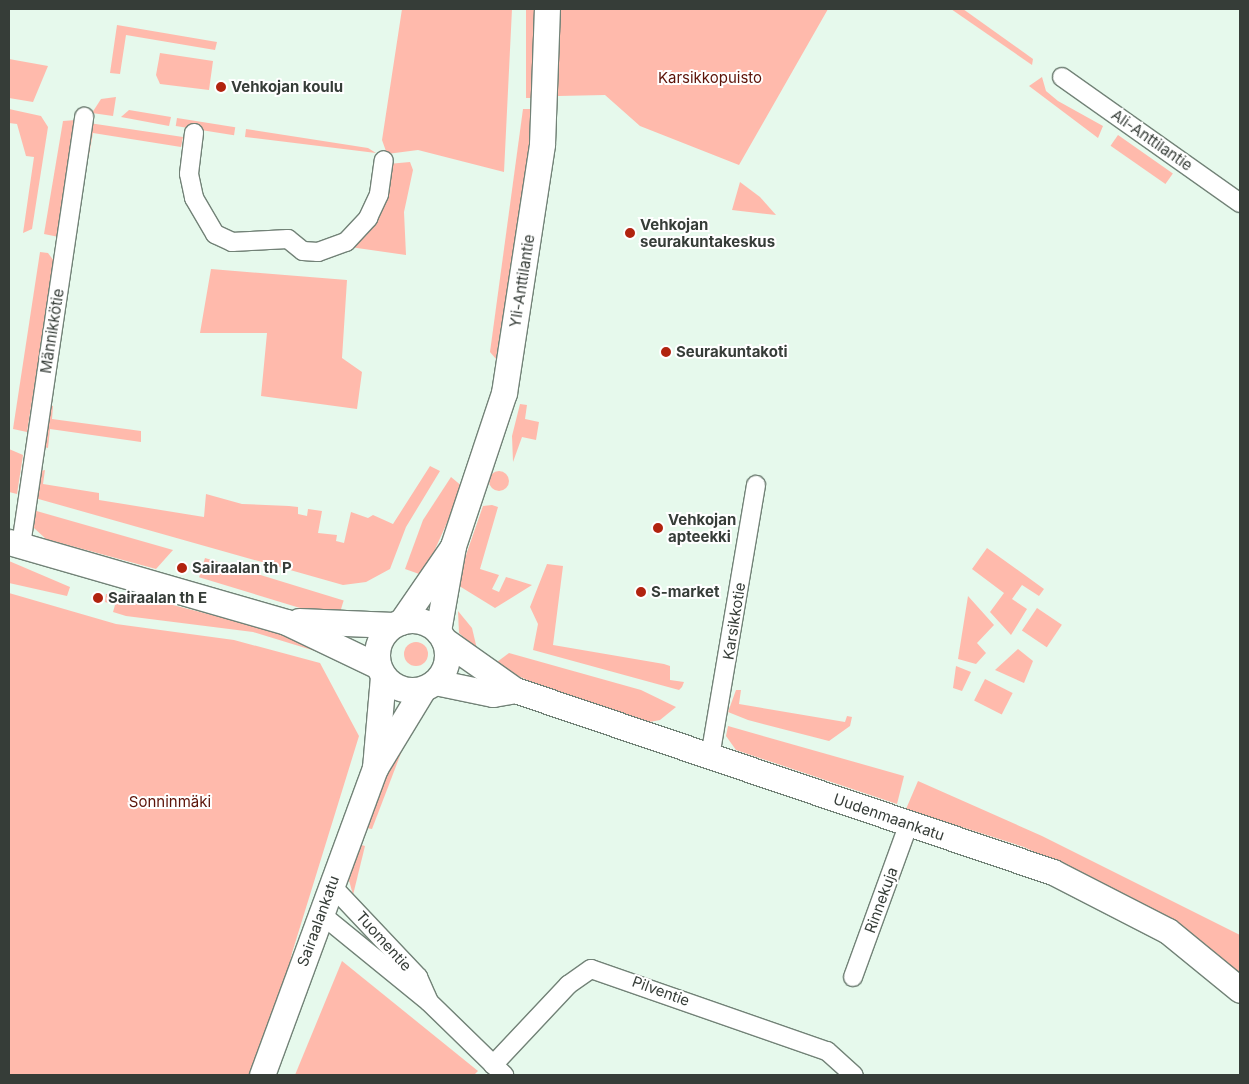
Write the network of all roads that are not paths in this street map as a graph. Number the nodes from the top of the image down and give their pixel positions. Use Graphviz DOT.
graph roads {
  1 [pos="546,9"];
  2 [pos="1062,78"];
  3 [pos="84,117"];
  4 [pos="194,133"];
  5 [pos="384,160"];
  6 [pos="1240,203"];
  7 [pos="756,484"];
  8 [pos="15,543"];
  9 [pos="453,546"];
  10 [pos="286,622"];
  11 [pos="397,623"];
  12 [pos="441,636"];
  13 [pos="381,671"];
  14 [pos="429,686"];
  15 [pos="515,690"];
  16 [pos="710,758"];
  17 [pos="375,768"];
  18 [pos="909,823"];
  19 [pos="331,885"];
  20 [pos="320,914"];
  21 [pos="854,977"];
  22 [pos="1240,990"];
  23 [pos="429,1002"];
  24 [pos="498,1070"];
  25 [pos="262,1075"];
  26 [pos="854,1075"];
  1 -- 9 [label="main road, Yli-Anttilantie"];
  2 -- 6 [label="street, Ali-Anttilantie"];
  3 -- 8 [label="street, Männikkötie"];
  4 -- 5 [label="street"];
  7 -- 16 [label="street, Karsikkotie"];
  8 -- 10 [label="main road"];
  9 -- 11 [label="main road, Yli-Anttilantie"];
  9 -- 12 [label="main road, Yli-Anttilantie"];
  10 -- 11 [label="main road"];
  10 -- 13 [label="main road"];
  11 -- 12 [label="main road"];
  11 -- 13 [label="main road"];
  12 -- 14 [label="main road"];
  12 -- 15 [label="main road, Uudenmaankatu"];
  13 -- 14 [label="main road"];
  13 -- 17 [label="main road, Sairaalankatu"];
  14 -- 15 [label="main road, Uudenmaankatu"];
  14 -- 17 [label="main road, Sairaalankatu"];
  15 -- 16 [label="main road, Uudenmaankatu"];
  16 -- 18 [label="main road, Uudenmaankatu"];
  17 -- 19 [label="main road, Sairaalankatu"];
  18 -- 21 [label="street, Rinnekuja"];
  18 -- 22 [label="main road, Uudenmaankatu"];
  19 -- 20 [label="main road, Sairaalankatu"];
  19 -- 23 [label="street, Tuomentie"];
  20 -- 23 [label="street, Tuomentie"];
  20 -- 25 [label="main road, Sairaalankatu"];
  23 -- 24 [label="street, Tuomentie"];
  24 -- 26 [label="street, Pilventie"];
}
